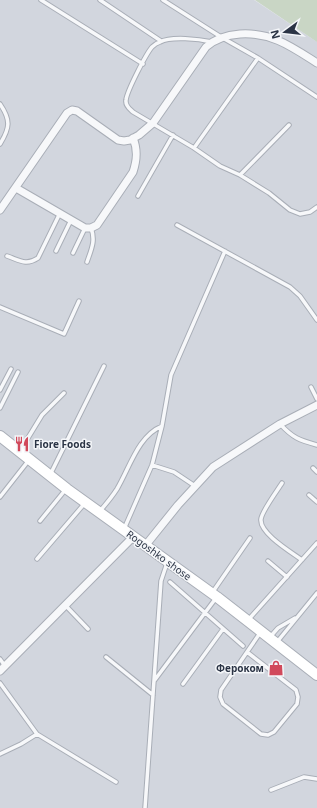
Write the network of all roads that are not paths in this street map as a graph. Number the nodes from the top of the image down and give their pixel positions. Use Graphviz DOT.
graph roads {
  1 [pos="41,0"];
  2 [pos="100,0"];
  3 [pos="163,0"];
  4 [pos="221,37"];
  5 [pos="161,41"];
  6 [pos="212,42"];
  7 [pos="258,58"];
  8 [pos="317,63"];
  9 [pos="143,64"];
  10 [pos="317,97"];
  11 [pos="0,104"];
  12 [pos="153,123"];
  13 [pos="289,125"];
  14 [pos="173,135"];
  15 [pos="133,138"];
  16 [pos="0,144"];
  17 [pos="194,148"];
  18 [pos="240,175"];
  19 [pos="16,188"];
  20 [pos="138,196"];
  21 [pos="317,208"];
  22 [pos="0,210"];
  23 [pos="60,213"];
  24 [pos="72,220"];
  25 [pos="177,225"];
  26 [pos="88,228"];
  27 [pos="56,251"];
  28 [pos="225,251"];
  29 [pos="73,252"];
  30 [pos="7,256"];
  31 [pos="87,262"];
  32 [pos="79,301"];
  33 [pos="0,307"];
  34 [pos="317,320"];
  35 [pos="104,366"];
  36 [pos="11,369"];
  37 [pos="18,372"];
  38 [pos="311,387"];
  39 [pos="0,390"];
  40 [pos="64,393"];
  41 [pos="317,399"];
  42 [pos="317,405"];
  43 [pos="0,408"];
  44 [pos="280,424"];
  45 [pos="162,426"];
  46 [pos="0,436"];
  47 [pos="317,445"];
  48 [pos="20,452"];
  49 [pos="30,460"];
  50 [pos="152,465"];
  51 [pos="313,468"];
  52 [pos="317,472"];
  53 [pos="50,476"];
  54 [pos="282,483"];
  55 [pos="195,486"];
  56 [pos="67,489"];
  57 [pos="309,495"];
  58 [pos="0,497"];
  59 [pos="86,502"];
  60 [pos="317,502"];
  61 [pos="99,512"];
  62 [pos="40,521"];
  63 [pos="123,530"];
  64 [pos="133,537"];
  65 [pos="250,538"];
  66 [pos="317,543"];
  67 [pos="145,546"];
  68 [pos="37,559"];
  69 [pos="302,560"];
  70 [pos="268,561"];
  71 [pos="168,562"];
  72 [pos="286,577"];
  73 [pos="170,582"];
  74 [pos="317,593"];
  75 [pos="214,595"];
  76 [pos="66,606"];
  77 [pos="206,612"];
  78 [pos="298,617"];
  79 [pos="247,622"];
  80 [pos="88,629"];
  81 [pos="223,629"];
  82 [pos="269,637"];
  83 [pos="243,646"];
  84 [pos="247,652"];
  85 [pos="106,657"];
  86 [pos="0,659"];
  87 [pos="2,669"];
  88 [pos="317,675"];
  89 [pos="154,681"];
  90 [pos="0,683"];
  91 [pos="183,684"];
  92 [pos="153,695"];
  93 [pos="37,734"];
  94 [pos="0,754"];
  95 [pos="317,779"];
  96 [pos="116,782"];
  97 [pos="271,790"];
  98 [pos="145,808"];
  1 -- 9 [label="lane"];
  2 -- 5 [label="lane"];
  3 -- 4 [label="lane"];
  4 -- 6 [label="street"];
  4 -- 7 [label="lane"];
  4 -- 8 [label="street"];
  5 -- 6 [label="lane"];
  5 -- 9 [label="lane"];
  6 -- 12 [label="street"];
  7 -- 10 [label="lane"];
  7 -- 17 [label="lane"];
  9 -- 12 [label="lane"];
  11 -- 16 [label="lane"];
  12 -- 14 [label="lane"];
  12 -- 15 [label="street"];
  13 -- 18 [label="lane"];
  14 -- 17 [label="lane"];
  14 -- 20 [label="lane"];
  15 -- 19 [label="street"];
  15 -- 26 [label="street"];
  17 -- 18 [label="lane"];
  18 -- 21 [label="lane"];
  19 -- 22 [label="street"];
  19 -- 23 [label="street"];
  23 -- 24 [label="street"];
  23 -- 30 [label="lane"];
  24 -- 26 [label="street"];
  24 -- 27 [label="lane"];
  25 -- 28 [label="lane"];
  26 -- 29 [label="lane"];
  26 -- 31 [label="lane"];
  28 -- 34 [label="lane"];
  28 -- 45 [label="lane"];
  32 -- 33 [label="lane"];
  35 -- 53 [label="lane"];
  36 -- 39 [label="lane"];
  37 -- 43 [label="lane"];
  38 -- 41 [label="lane"];
  40 -- 48 [label="lane"];
  42 -- 44 [label="street"];
  44 -- 47 [label="lane"];
  44 -- 55 [label="street"];
  45 -- 50 [label="lane"];
  45 -- 61 [label="lane"];
  46 -- 48 [label="main road, Rogoshko shose"];
  48 -- 49 [label="main road, Rogoshko shose"];
  49 -- 53 [label="main road, Rogoshko shose"];
  49 -- 58 [label="lane"];
  50 -- 55 [label="lane"];
  50 -- 63 [label="lane"];
  51 -- 52 [label="lane"];
  53 -- 56 [label="main road, Rogoshko shose"];
  54 -- 69 [label="lane"];
  55 -- 67 [label="street"];
  56 -- 59 [label="main road, Rogoshko shose"];
  56 -- 62 [label="lane"];
  57 -- 60 [label="lane"];
  59 -- 61 [label="main road, Rogoshko shose"];
  59 -- 68 [label="lane"];
  61 -- 63 [label="main road, Rogoshko shose"];
  63 -- 64 [label="main road, Rogoshko shose"];
  64 -- 67 [label="main road, Rogoshko shose"];
  64 -- 76 [label="street"];
  65 -- 75 [label="lane"];
  66 -- 69 [label="lane"];
  67 -- 71 [label="main road, Rogoshko shose"];
  69 -- 72 [label="lane"];
  70 -- 72 [label="lane"];
  71 -- 75 [label="main road, Rogoshko shose"];
  71 -- 89 [label="lane"];
  72 -- 79 [label="lane"];
  73 -- 77 [label="lane"];
  74 -- 78 [label="lane"];
  75 -- 77 [label="lane"];
  75 -- 79 [label="main road, Rogoshko shose"];
  76 -- 80 [label="lane"];
  76 -- 87 [label="street"];
  77 -- 81 [label="lane"];
  77 -- 89 [label="lane"];
  78 -- 82 [label="lane"];
  78 -- 82 [label="lane"];
  79 -- 82 [label="main road, Rogoshko shose"];
  81 -- 83 [label="lane"];
  81 -- 91 [label="lane"];
  82 -- 84 [label="lane"];
  82 -- 88 [label="main road, Rogoshko shose"];
  84 -- 84 [label="lane"];
  85 -- 92 [label="lane"];
  86 -- 87 [label="lane"];
  89 -- 92 [label="lane"];
  90 -- 93 [label="lane"];
  92 -- 98 [label="lane"];
  93 -- 94 [label="lane"];
  93 -- 96 [label="lane"];
  95 -- 97 [label="lane"];
}
